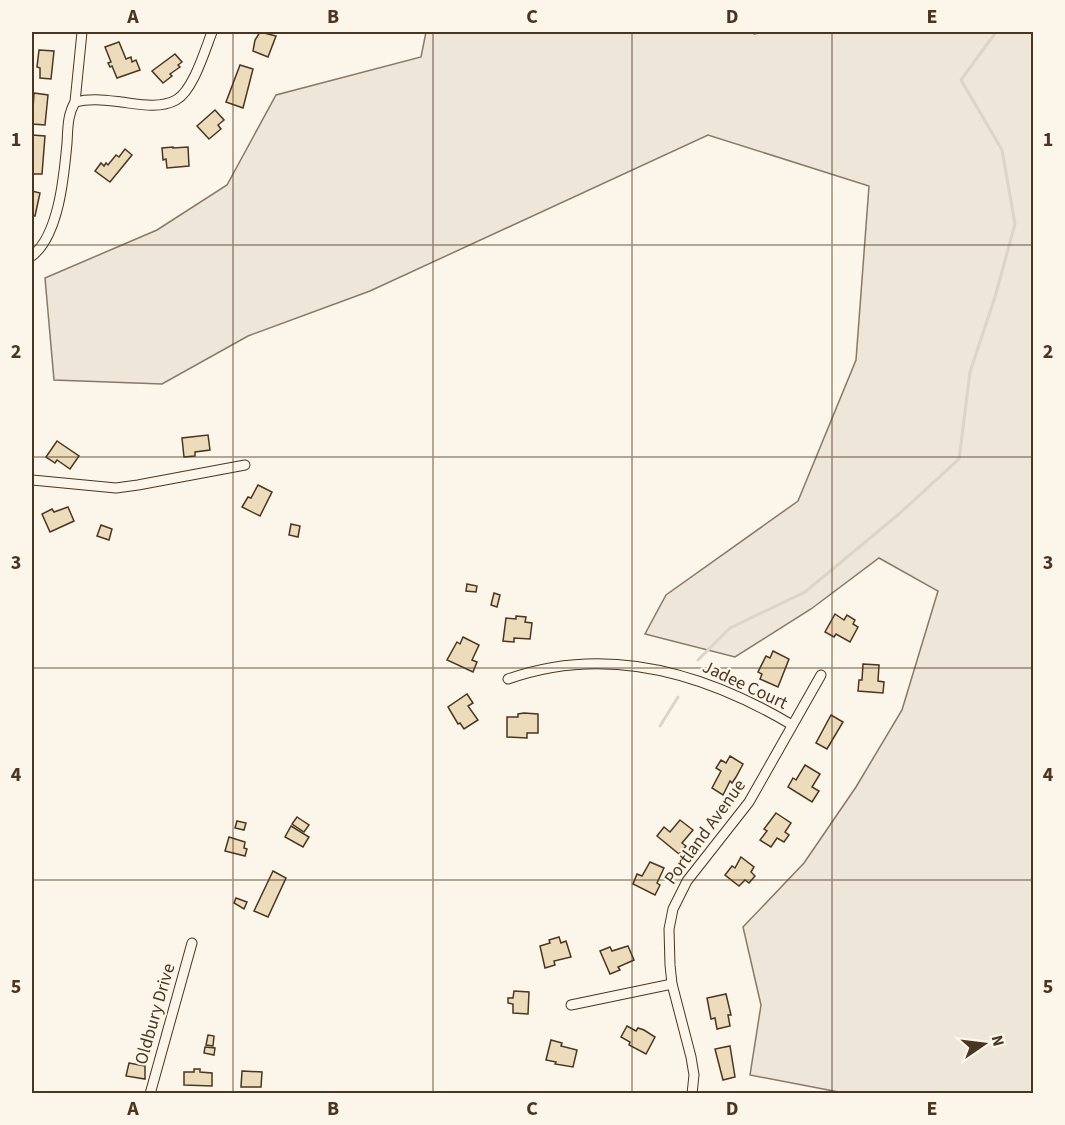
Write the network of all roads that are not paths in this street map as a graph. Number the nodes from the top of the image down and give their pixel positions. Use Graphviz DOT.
graph roads {
  1 [pos="82,32"];
  2 [pos="212,32"];
  3 [pos="75,102"];
  4 [pos="32,256"];
  5 [pos="245,465"];
  6 [pos="32,480"];
  7 [pos="821,675"];
  8 [pos="508,679"];
  9 [pos="792,725"];
  10 [pos="192,943"];
  11 [pos="672,984"];
  12 [pos="571,1005"];
  13 [pos="150,1094"];
  14 [pos="692,1094"];
  1 -- 3 [label="street"];
  2 -- 3 [label="street"];
  3 -- 4 [label="street"];
  5 -- 6 [label="street"];
  7 -- 9 [label="street, Portland Avenue"];
  8 -- 9 [label="street, Jadee Court"];
  9 -- 11 [label="street, Portland Avenue"];
  10 -- 13 [label="street, Oldbury Drive"];
  11 -- 12 [label="street"];
  11 -- 14 [label="street, Portland Avenue"];
}
